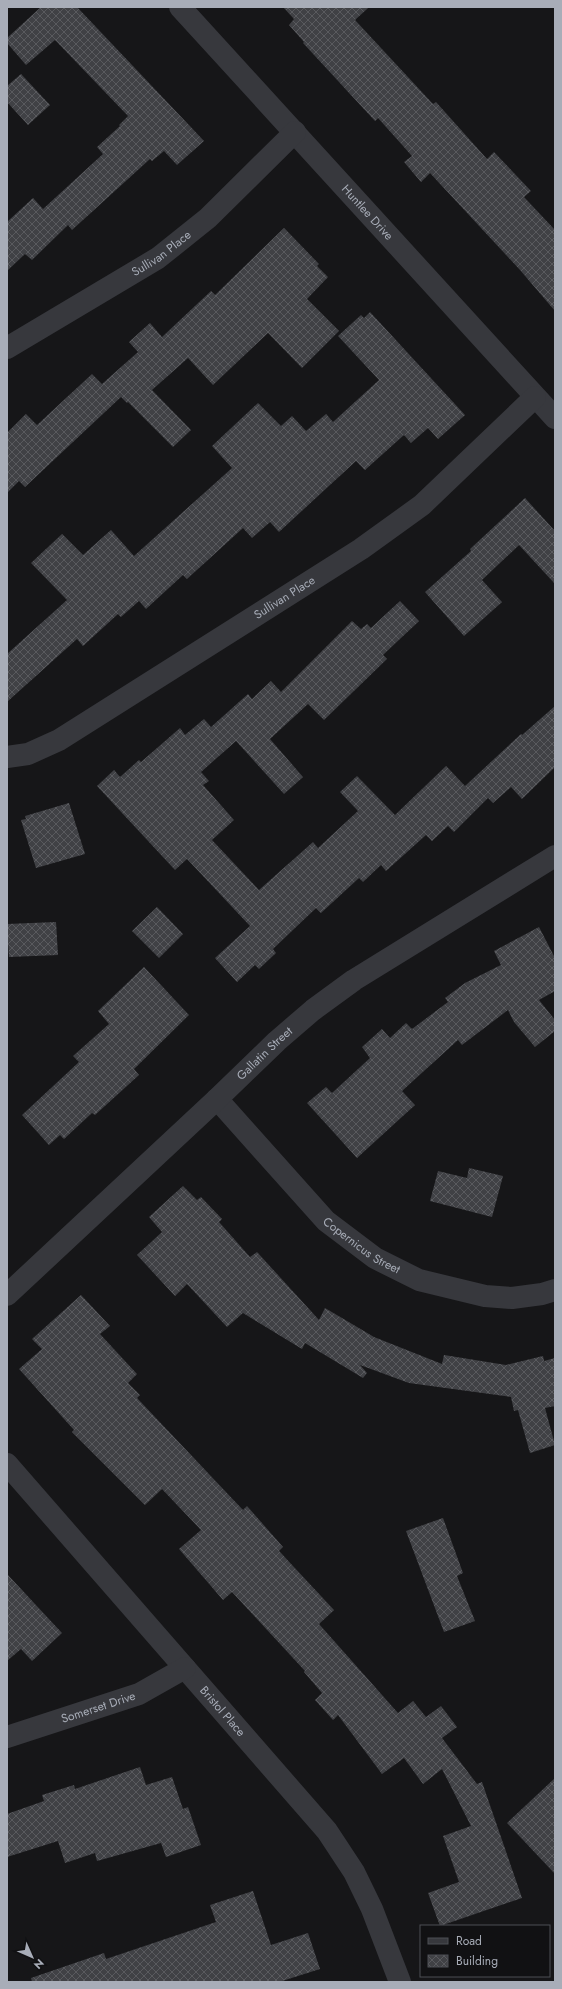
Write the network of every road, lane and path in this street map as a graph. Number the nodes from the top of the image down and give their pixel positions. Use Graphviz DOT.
graph roads {
  1 [pos="180,7"];
  2 [pos="295,132"];
  3 [pos="7,348"];
  4 [pos="535,397"];
  5 [pos="555,418"];
  6 [pos="7,757"];
  7 [pos="555,856"];
  8 [pos="217,1099"];
  9 [pos="555,1290"];
  10 [pos="7,1295"];
  11 [pos="7,1464"];
  12 [pos="185,1668"];
  13 [pos="7,1737"];
  14 [pos="400,1982"];
  1 -- 2 [label="street, Huntlee Drive"];
  2 -- 3 [label="street, Sullivan Place"];
  2 -- 4 [label="street, Huntlee Drive"];
  4 -- 5 [label="street, Huntlee Drive"];
  4 -- 6 [label="street, Sullivan Place"];
  7 -- 8 [label="street, Gallatin Street"];
  8 -- 9 [label="street, Copernicus Street"];
  8 -- 10 [label="street, Gallatin Street"];
  11 -- 12 [label="street, Bristol Place"];
  12 -- 13 [label="street, Somerset Drive"];
  12 -- 14 [label="street, Bristol Place"];
}
